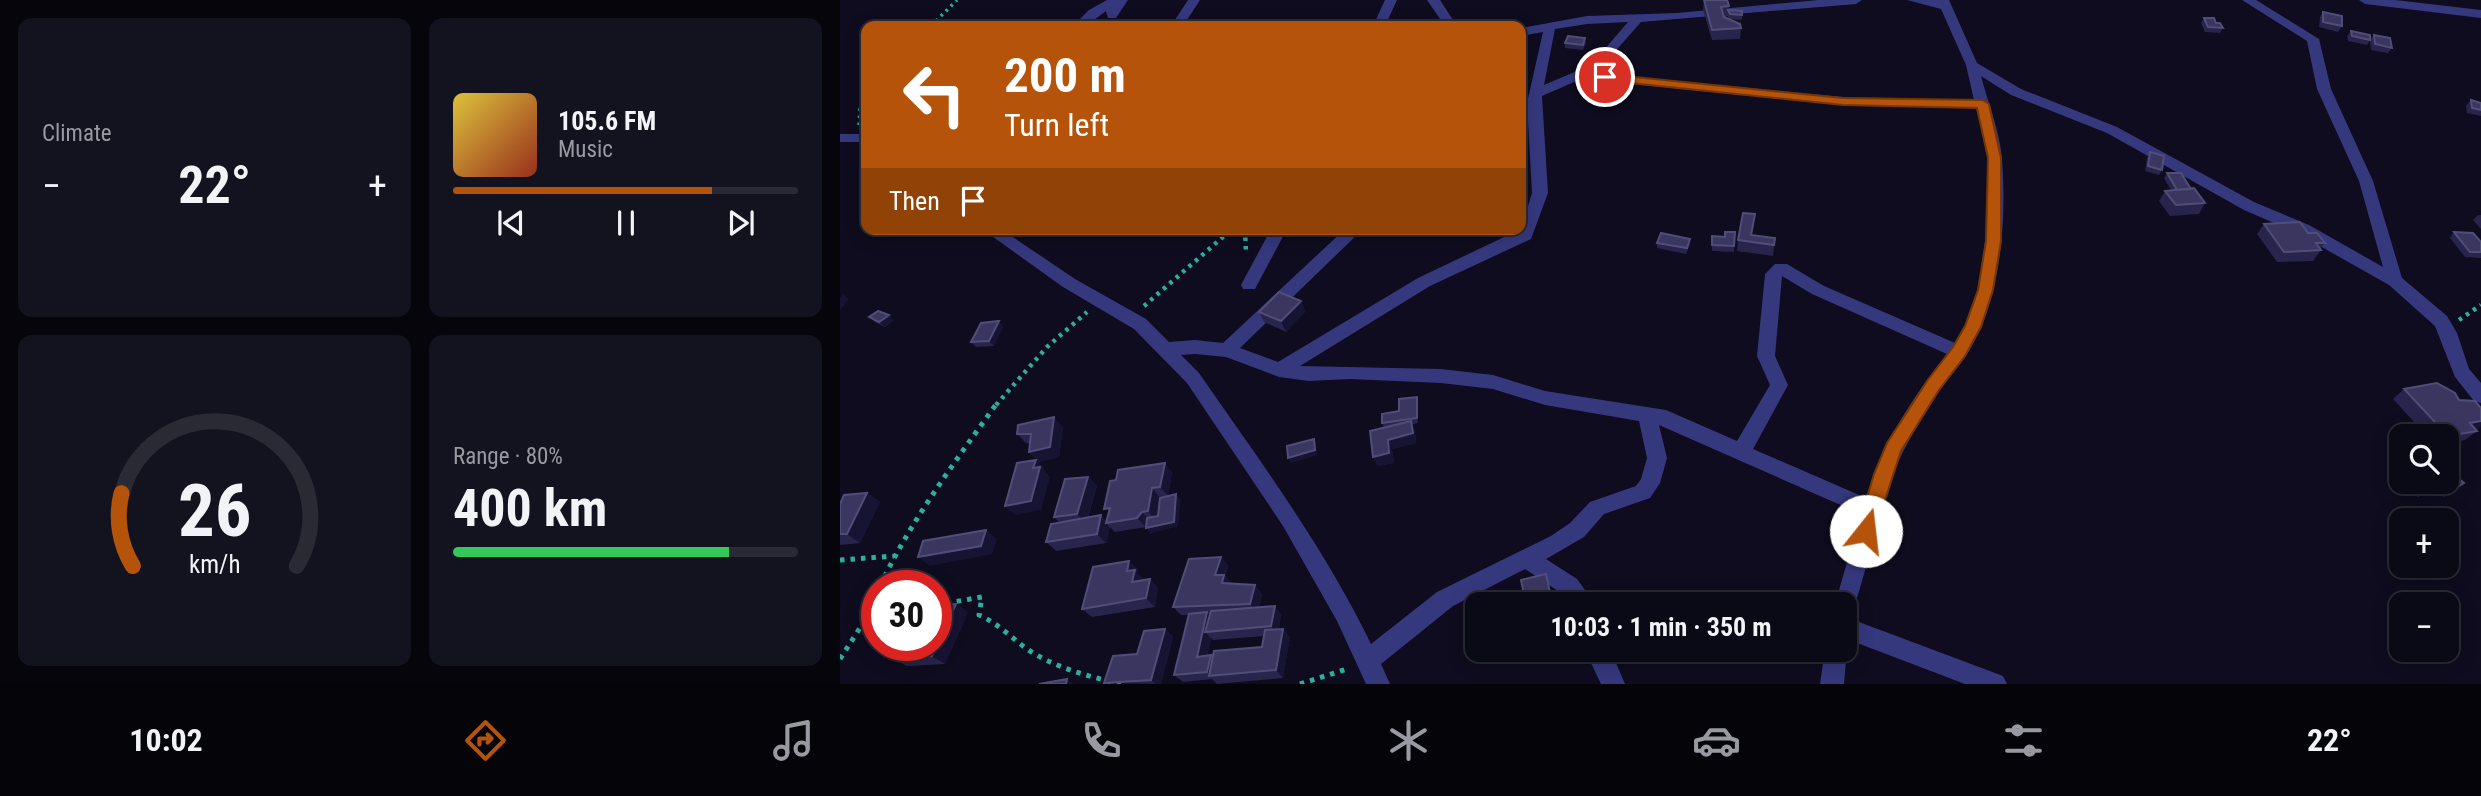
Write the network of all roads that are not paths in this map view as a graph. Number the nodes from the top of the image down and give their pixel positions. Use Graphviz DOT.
graph roads {
  1 [pos="1122,0"];
  2 [pos="1194,0"];
  3 [pos="1391,0"];
  4 [pos="1433,0"];
  5 [pos="1856,0"];
  6 [pos="1913,0"];
  7 [pos="2248,0"];
  8 [pos="2365,0"];
  9 [pos="1944,3"];
  10 [pos="2481,13"];
  11 [pos="1639,18"];
  12 [pos="1084,21"];
  13 [pos="1180,21"];
  14 [pos="1381,21"];
  15 [pos="1449,21"];
  16 [pos="1550,26"];
  17 [pos="1526,31"];
  18 [pos="1972,65"];
  19 [pos="1541,70"];
  20 [pos="1526,74"];
  21 [pos="1580,75"];
  22 [pos="1535,94"];
  23 [pos="1983,104"];
  24 [pos="840,138"];
  25 [pos="861,138"];
  26 [pos="1526,232"];
  27 [pos="1005,235"];
  28 [pos="1276,235"];
  29 [pos="1349,235"];
  30 [pos="1525,235"];
  31 [pos="2395,281"];
  32 [pos="1248,285"];
  33 [pos="1165,349"];
  34 [pos="1227,350"];
  35 [pos="1959,352"];
  36 [pos="1279,370"];
  37 [pos="2481,396"];
  38 [pos="1647,413"];
  39 [pos="1742,451"];
  40 [pos="1873,510"];
  41 [pos="1525,558"];
  42 [pos="1574,592"];
  43 [pos="1849,592"];
  44 [pos="1857,632"];
  45 [pos="1367,661"];
  46 [pos="1602,662"];
  47 [pos="1835,662"];
  48 [pos="1378,684"];
  49 [pos="1614,684"];
  50 [pos="1832,684"];
  51 [pos="1995,684"];
  1 -- 12 [label="street"];
  2 -- 13 [label="street"];
  3 -- 14 [label="street"];
  4 -- 15 [label="street"];
  5 -- 11 [label="street"];
  6 -- 9 [label="street"];
  7 -- 31 [label="street"];
  8 -- 10 [label="street"];
  9 -- 18 [label="street"];
  11 -- 16 [label="street"];
  11 -- 21 [label="street"];
  16 -- 17 [label="street"];
  16 -- 19 [label="street"];
  18 -- 23 [label="street"];
  18 -- 31 [label="street"];
  19 -- 20 [label="street"];
  19 -- 22 [label="street"];
  21 -- 22 [label="street"];
  21 -- 23 [label="street"];
  22 -- 26 [label="street"];
  23 -- 35 [label="street"];
  24 -- 25 [label="street"];
  27 -- 33 [label="street"];
  28 -- 32 [label="street"];
  29 -- 34 [label="street"];
  30 -- 36 [label="street"];
  31 -- 37 [label="street"];
  33 -- 34 [label="street"];
  33 -- 45 [label="street"];
  34 -- 36 [label="street"];
  35 -- 39 [label="street"];
  35 -- 40 [label="street"];
  36 -- 38 [label="street"];
  38 -- 39 [label="street"];
  38 -- 41 [label="street"];
  39 -- 40 [label="street"];
  40 -- 43 [label="street"];
  41 -- 42 [label="street"];
  41 -- 45 [label="street"];
  44 -- 51 [label="street"];
  45 -- 48 [label="street"];
  46 -- 49 [label="street"];
  47 -- 50 [label="street"];
}
